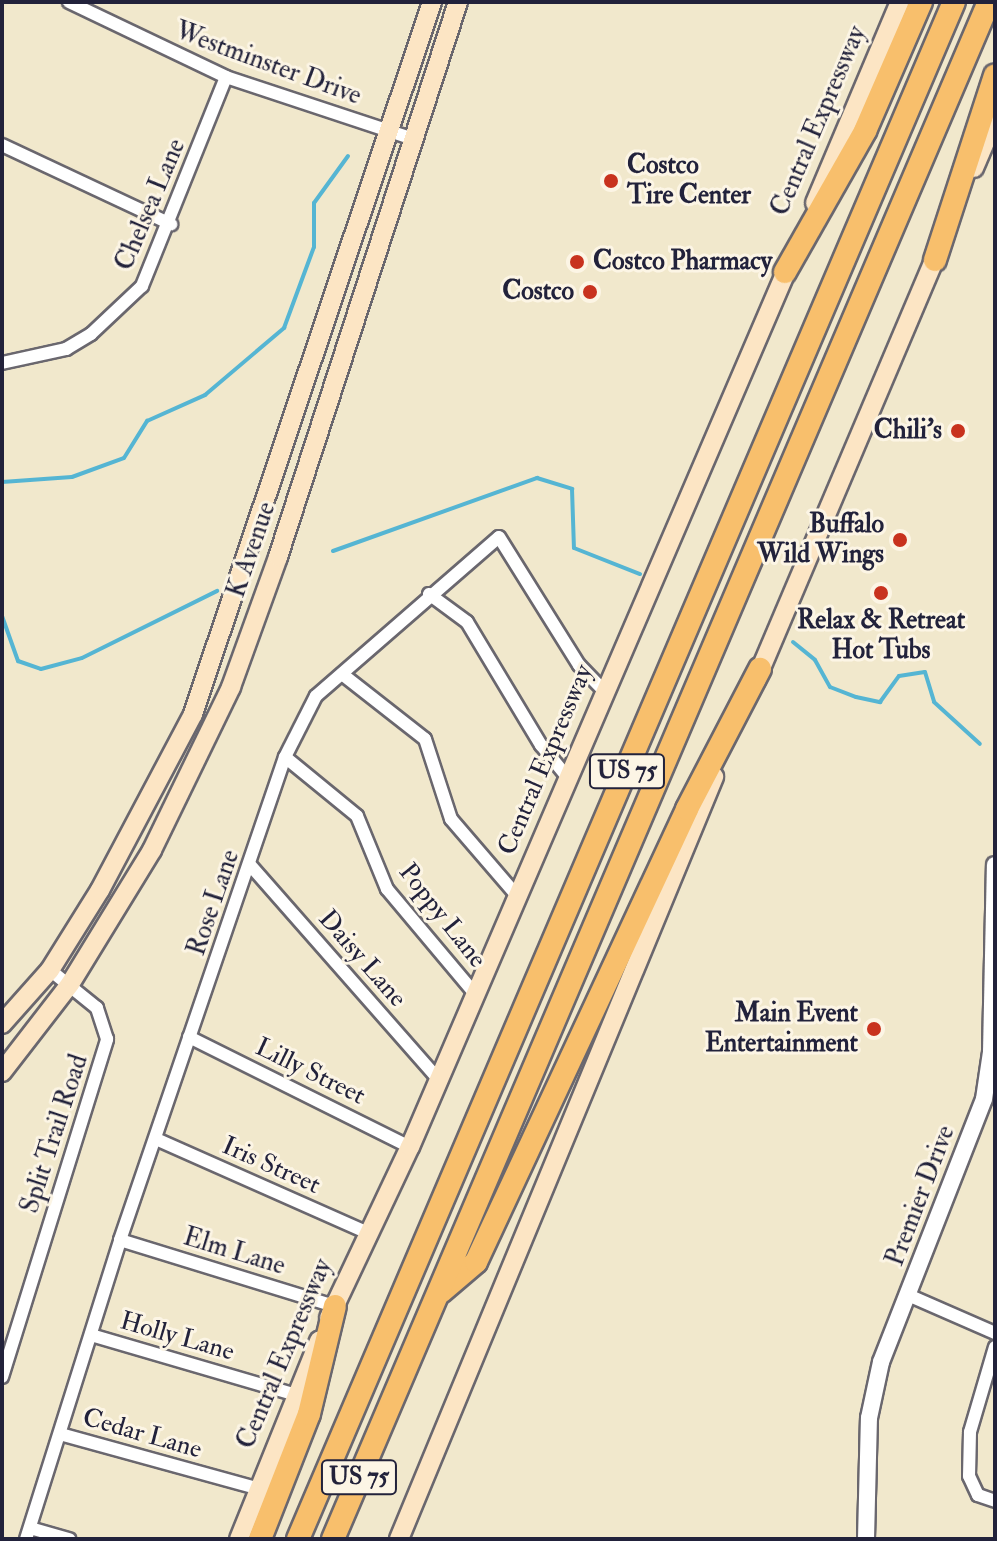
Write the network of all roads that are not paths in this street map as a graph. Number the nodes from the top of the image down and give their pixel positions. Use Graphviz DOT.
graph roads {
  1 [pos="69,2"];
  2 [pos="432,2"];
  3 [pos="458,2"];
  4 [pos="900,2"];
  5 [pos="921,2"];
  6 [pos="954,2"];
  7 [pos="989,2"];
  8 [pos="995,75"];
  9 [pos="226,77"];
  10 [pos="995,119"];
  11 [pos="388,131"];
  12 [pos="413,139"];
  13 [pos="2,145"];
  14 [pos="171,224"];
  15 [pos="935,260"];
  16 [pos="785,272"];
  17 [pos="2,363"];
  18 [pos="264,503"];
  19 [pos="293,513"];
  20 [pos="429,594"];
  21 [pos="760,669"];
  22 [pos="342,674"];
  23 [pos="605,692"];
  24 [pos="285,757"];
  25 [pos="568,778"];
  26 [pos="995,865"];
  27 [pos="251,866"];
  28 [pos="518,897"];
  29 [pos="50,970"];
  30 [pos="70,984"];
  31 [pos="476,995"];
  32 [pos="2,1024"];
  33 [pos="189,1037"];
  34 [pos="2,1072"];
  35 [pos="439,1080"];
  36 [pos="156,1139"];
  37 [pos="410,1147"];
  38 [pos="368,1233"];
  39 [pos="120,1240"];
  40 [pos="437,1295"];
  41 [pos="908,1295"];
  42 [pos="335,1306"];
  43 [pos="995,1333"];
  44 [pos="91,1335"];
  45 [pos="995,1347"];
  46 [pos="2,1377"];
  47 [pos="296,1395"];
  48 [pos="60,1434"];
  49 [pos="259,1489"];
  50 [pos="992,1501"];
  51 [pos="28,1533"];
  52 [pos="69,1539"];
  53 [pos="239,1539"];
  54 [pos="260,1539"];
  55 [pos="298,1539"];
  56 [pos="333,1539"];
  57 [pos="399,1539"];
  58 [pos="866,1539"];
  1 -- 9 [label="street, Westminster Drive"];
  2 -- 11 [label="main road, K Avenue"];
  3 -- 12 [label="main road, K Avenue"];
  4 -- 16 [label="main road, Central Expressway"];
  5 -- 16 [label="highway"];
  6 -- 55 [label="highway, US 75"];
  7 -- 40 [label="highway, US 75"];
  8 -- 15 [label="highway"];
  9 -- 11 [label="street, Westminster Drive"];
  9 -- 14 [label="street, Chelsea Lane"];
  10 -- 15 [label="main road"];
  11 -- 12 [label="street, Westminster Drive"];
  11 -- 18 [label="main road, K Avenue"];
  12 -- 19 [label="main road, K Avenue"];
  13 -- 14 [label="street"];
  14 -- 17 [label="street, Chelsea Lane"];
  15 -- 21 [label="main road"];
  16 -- 23 [label="main road, Central Expressway"];
  18 -- 19 [label="main road"];
  18 -- 29 [label="main road, K Avenue"];
  19 -- 30 [label="main road, K Avenue"];
  20 -- 22 [label="street, Rose Lane"];
  20 -- 23 [label="street, Rose Lane"];
  20 -- 25 [label="street"];
  21 -- 40 [label="highway"];
  21 -- 57 [label="main road"];
  22 -- 24 [label="street, Rose Lane"];
  22 -- 28 [label="street"];
  23 -- 25 [label="main road, Central Expressway"];
  24 -- 27 [label="street, Rose Lane"];
  24 -- 31 [label="street, Poppy Lane"];
  25 -- 28 [label="main road, Central Expressway"];
  26 -- 41 [label="street, Premier Drive"];
  27 -- 33 [label="street, Rose Lane"];
  27 -- 35 [label="street, Daisy Lane"];
  28 -- 31 [label="main road, Central Expressway"];
  29 -- 30 [label="street, Split Trail Road"];
  29 -- 32 [label="main road, K Avenue"];
  30 -- 34 [label="main road, K Avenue"];
  30 -- 46 [label="street, Split Trail Road"];
  31 -- 35 [label="main road, Central Expressway"];
  33 -- 36 [label="street, Rose Lane"];
  33 -- 37 [label="street, Lilly Street"];
  35 -- 37 [label="main road, Central Expressway"];
  36 -- 38 [label="street, Iris Street"];
  36 -- 39 [label="street, Rose Lane"];
  37 -- 38 [label="main road, Central Expressway"];
  38 -- 42 [label="main road, Central Expressway"];
  39 -- 42 [label="street, Elm Lane"];
  39 -- 44 [label="street, Rose Lane"];
  40 -- 56 [label="highway, US 75"];
  41 -- 43 [label="street"];
  41 -- 58 [label="street, Premier Drive"];
  42 -- 47 [label="main road, Central Expressway"];
  42 -- 54 [label="highway"];
  44 -- 47 [label="street, Holly Lane"];
  44 -- 48 [label="street, Rose Lane"];
  45 -- 50 [label="street"];
  47 -- 49 [label="main road, Central Expressway"];
  48 -- 49 [label="street, Cedar Lane"];
  48 -- 51 [label="street, Rose Lane"];
  49 -- 53 [label="main road, Central Expressway"];
  51 -- 52 [label="street"];
}
